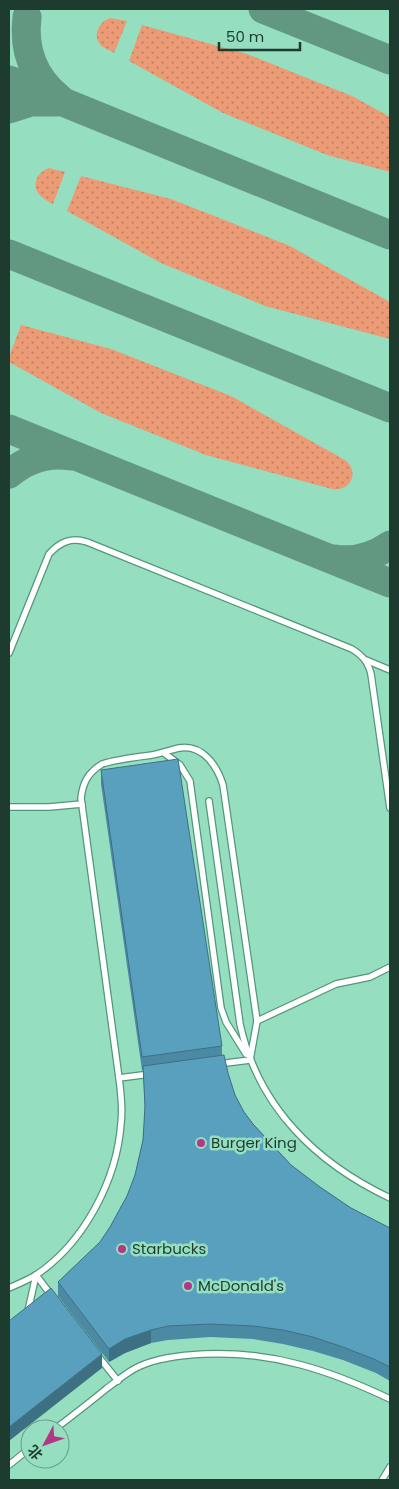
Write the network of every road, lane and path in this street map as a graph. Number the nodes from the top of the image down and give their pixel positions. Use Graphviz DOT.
graph roads {
  1 [pos="9,653"];
  2 [pos="366,660"];
  3 [pos="390,670"];
  4 [pos="164,753"];
  5 [pos="209,801"];
  6 [pos="82,804"];
  7 [pos="9,807"];
  8 [pos="390,808"];
  9 [pos="390,967"];
  10 [pos="256,1021"];
  11 [pos="250,1060"];
  12 [pos="213,1065"];
  13 [pos="157,1073"];
  14 [pos="120,1078"];
  15 [pos="390,1198"];
  16 [pos="36,1276"];
  17 [pos="9,1288"];
  18 [pos="53,1298"];
  19 [pos="26,1315"];
  20 [pos="94,1350"];
  21 [pos="118,1380"];
  22 [pos="390,1399"];
  23 [pos="68,1419"];
  24 [pos="20,1456"];
  25 [pos="9,1465"];
  26 [pos="390,1467"];
  27 [pos="382,1480"];
  1 -- 2 [label="lane"];
  2 -- 3 [label="lane"];
  2 -- 8 [label="lane"];
  4 -- 6 [label="lane"];
  4 -- 10 [label="lane"];
  4 -- 11 [label="lane"];
  5 -- 11 [label="lane"];
  6 -- 7 [label="lane"];
  6 -- 14 [label="lane"];
  9 -- 10 [label="lane"];
  10 -- 11 [label="lane"];
  11 -- 12 [label="lane"];
  11 -- 15 [label="lane"];
  13 -- 14 [label="lane"];
  14 -- 16 [label="lane"];
  16 -- 17 [label="lane"];
  16 -- 18 [label="lane"];
  16 -- 19 [label="lane"];
  20 -- 21 [label="lane"];
  21 -- 22 [label="lane"];
  21 -- 23 [label="lane"];
  24 -- 25 [label="lane"];
  26 -- 27 [label="lane"];
}
